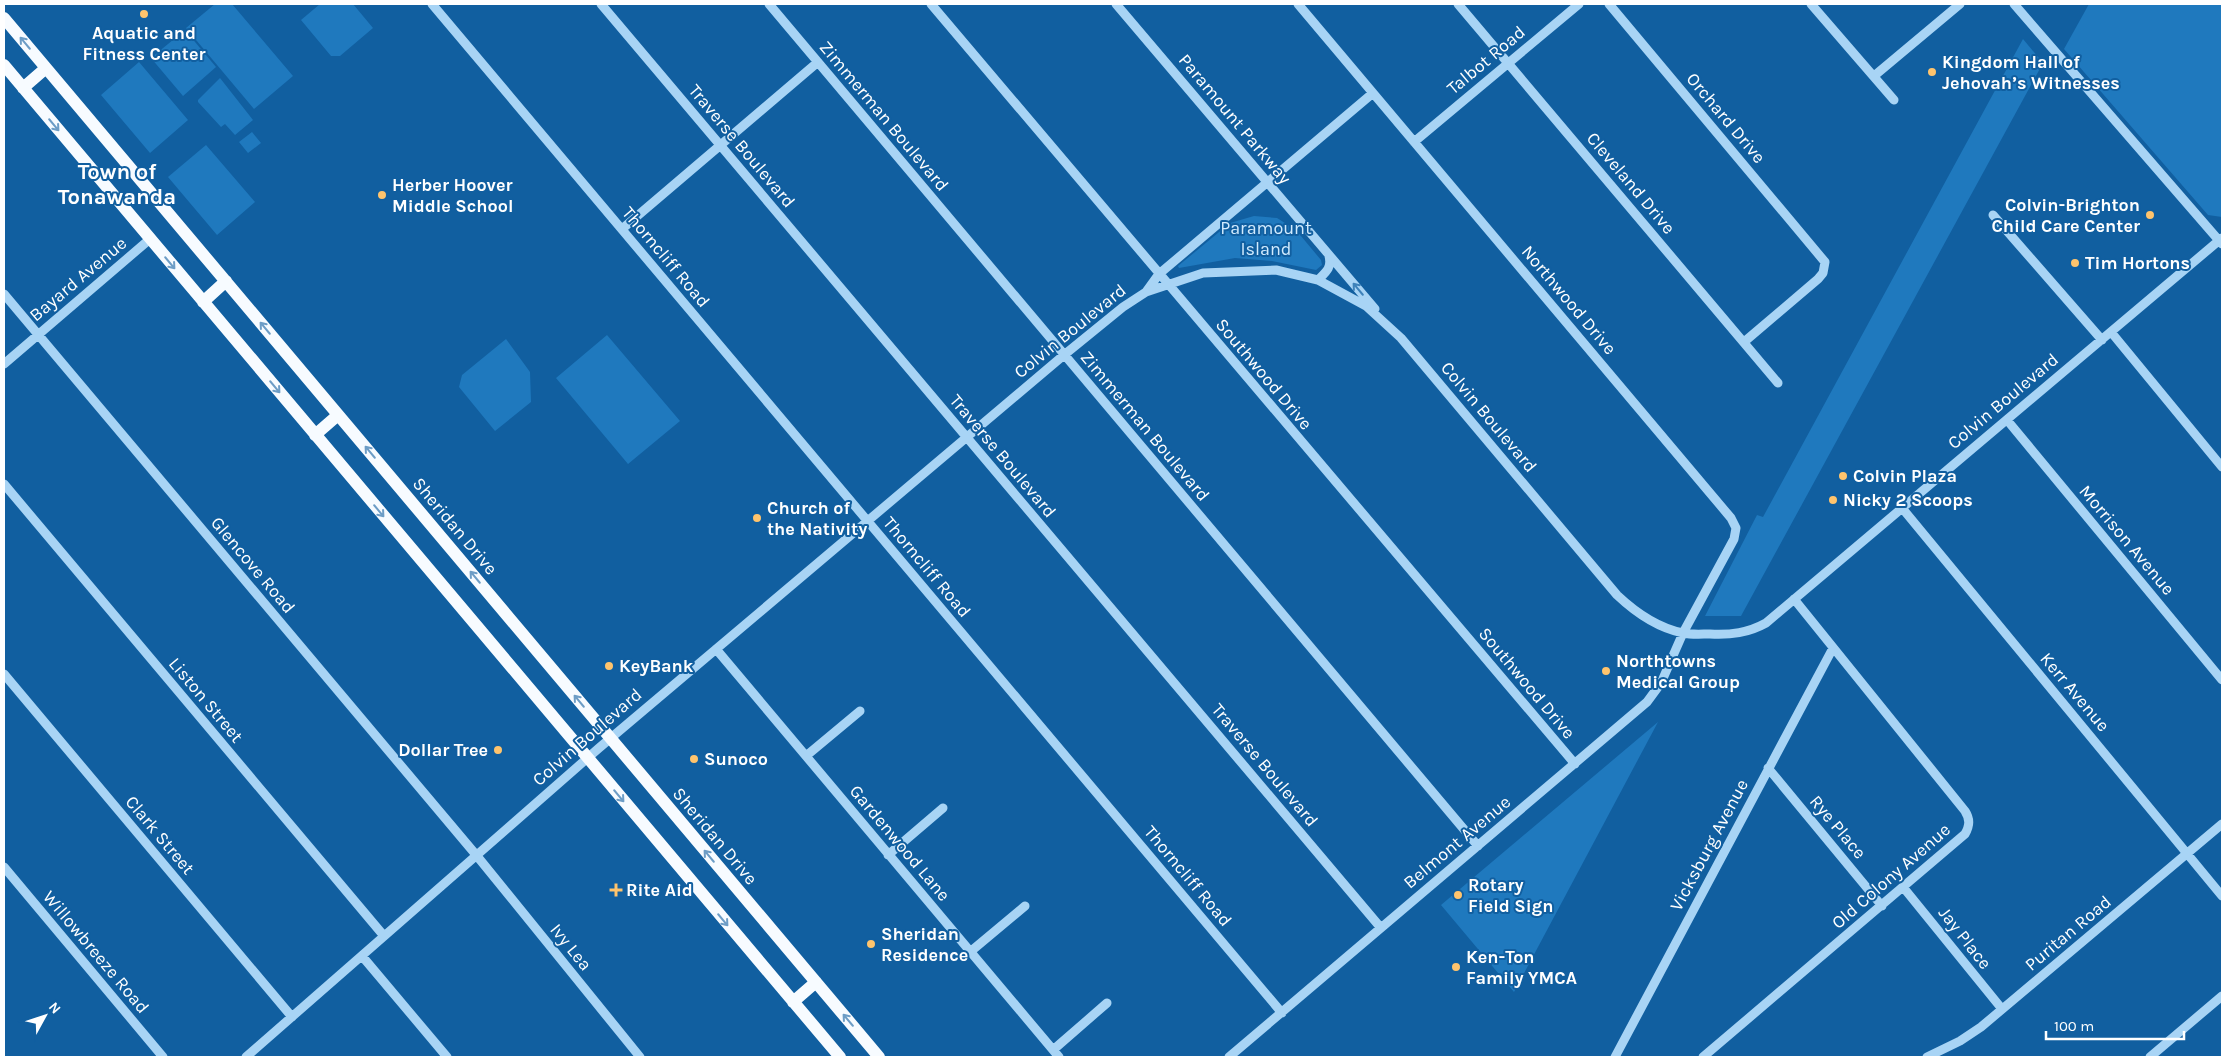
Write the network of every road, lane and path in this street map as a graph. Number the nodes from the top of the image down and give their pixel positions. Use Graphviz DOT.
graph roads {
  1 [pos="432,4"];
  2 [pos="602,4"];
  3 [pos="769,4"];
  4 [pos="930,4"];
  5 [pos="1116,4"];
  6 [pos="1298,4"];
  7 [pos="1458,4"];
  8 [pos="1579,4"];
  9 [pos="1609,4"];
  10 [pos="1811,4"];
  11 [pos="1960,4"];
  12 [pos="2014,4"];
  13 [pos="4,18"];
  14 [pos="818,62"];
  15 [pos="1508,62"];
  16 [pos="4,65"];
  17 [pos="46,68"];
  18 [pos="1874,76"];
  19 [pos="23,88"];
  20 [pos="1373,93"];
  21 [pos="1894,100"];
  22 [pos="1414,142"];
  23 [pos="720,145"];
  24 [pos="1267,182"];
  25 [pos="1993,215"];
  26 [pos="622,229"];
  27 [pos="150,239"];
  28 [pos="2221,241"];
  29 [pos="1329,255"];
  30 [pos="1159,274"];
  31 [pos="1318,280"];
  32 [pos="226,281"];
  33 [pos="1166,284"];
  34 [pos="1146,292"];
  35 [pos="4,294"];
  36 [pos="203,302"];
  37 [pos="1386,323"];
  38 [pos="2111,332"];
  39 [pos="38,335"];
  40 [pos="2102,340"];
  41 [pos="1744,342"];
  42 [pos="1064,355"];
  43 [pos="4,364"];
  44 [pos="1778,383"];
  45 [pos="338,415"];
  46 [pos="2007,420"];
  47 [pos="315,434"];
  48 [pos="966,437"];
  49 [pos="2222,467"];
  50 [pos="4,484"];
  51 [pos="1902,508"];
  52 [pos="867,521"];
  53 [pos="1794,599"];
  54 [pos="1683,633"];
  55 [pos="1833,648"];
  56 [pos="716,649"];
  57 [pos="4,674"];
  58 [pos="2222,680"];
  59 [pos="860,711"];
  60 [pos="611,738"];
  61 [pos="806,756"];
  62 [pos="587,758"];
  63 [pos="1575,764"];
  64 [pos="1768,768"];
  65 [pos="943,808"];
  66 [pos="2222,824"];
  67 [pos="1478,846"];
  68 [pos="2187,853"];
  69 [pos="888,855"];
  70 [pos="477,856"];
  71 [pos="4,867"];
  72 [pos="1903,888"];
  73 [pos="2222,896"];
  74 [pos="1025,906"];
  75 [pos="1882,906"];
  76 [pos="1381,928"];
  77 [pos="384,936"];
  78 [pos="970,952"];
  79 [pos="362,956"];
  80 [pos="816,982"];
  81 [pos="2222,996"];
  82 [pos="792,1002"];
  83 [pos="1107,1003"];
  84 [pos="2002,1010"];
  85 [pos="1282,1013"];
  86 [pos="292,1016"];
  87 [pos="1056,1054"];
  88 [pos="251,1055"];
  89 [pos="163,1057"];
  90 [pos="448,1057"];
  91 [pos="640,1057"];
  92 [pos="840,1057"];
  93 [pos="879,1057"];
  94 [pos="1229,1057"];
  95 [pos="1615,1057"];
  96 [pos="1703,1057"];
  97 [pos="1928,1057"];
  98 [pos="2150,1057"];
  1 -- 26 [label="street, Thorncliff Road"];
  2 -- 23 [label="street, Traverse Boulevard"];
  3 -- 14 [label="street, Zimmerman Boulevard"];
  4 -- 30 [label="street, Southwood Drive"];
  5 -- 24 [label="street, Paramount Parkway"];
  6 -- 20 [label="street, Northwood Drive"];
  7 -- 15 [label="street, Cleveland Drive"];
  8 -- 15 [label="street, Talbot Road"];
  9 -- 41 [label="street, Orchard Drive"];
  10 -- 18 [label="street"];
  11 -- 18 [label="street"];
  12 -- 28 [label="street"];
  17 -- 13 [label="main road, Sheridan Drive, one-way"];
  14 -- 23 [label="street"];
  14 -- 42 [label="street, Zimmerman Boulevard"];
  15 -- 22 [label="street, Talbot Road"];
  15 -- 41 [label="street, Cleveland Drive"];
  16 -- 19 [label="main road"];
  17 -- 19 [label="main road"];
  17 -- 32 [label="main road, Sheridan Drive"];
  18 -- 21 [label="street"];
  19 -- 27 [label="main road, one-way"];
  20 -- 22 [label="street, Northwood Drive"];
  20 -- 24 [label="street"];
  22 -- 54 [label="street, Northwood Drive"];
  23 -- 26 [label="street"];
  23 -- 48 [label="street, Traverse Boulevard"];
  24 -- 29 [label="street, Paramount Parkway"];
  24 -- 30 [label="street"];
  25 -- 40 [label="street"];
  26 -- 52 [label="street, Thorncliff Road"];
  27 -- 36 [label="main road, one-way"];
  27 -- 39 [label="street, Bayard Avenue"];
  28 -- 38 [label="street, Colvin Boulevard"];
  29 -- 31 [label="street"];
  37 -- 29 [label="street, Paramount Parkway, one-way"];
  30 -- 33 [label="street, Southwood Drive"];
  30 -- 34 [label="street"];
  31 -- 33 [label="street, Colvin Boulevard"];
  31 -- 37 [label="street, Colvin Boulevard"];
  32 -- 36 [label="main road"];
  45 -- 32 [label="main road, Sheridan Drive, one-way"];
  33 -- 34 [label="street, Colvin Boulevard"];
  33 -- 63 [label="street, Southwood Drive"];
  34 -- 42 [label="street, Colvin Boulevard"];
  35 -- 39 [label="street, Glencove Road"];
  36 -- 47 [label="main road, one-way"];
  37 -- 54 [label="street, Colvin Boulevard"];
  38 -- 40 [label="street, Colvin Boulevard"];
  38 -- 49 [label="street"];
  39 -- 43 [label="street, Bayard Avenue"];
  39 -- 70 [label="street, Glencove Road"];
  40 -- 46 [label="street, Colvin Boulevard"];
  41 -- 44 [label="street, Cleveland Drive"];
  42 -- 48 [label="street, Colvin Boulevard"];
  42 -- 67 [label="street, Zimmerman Boulevard"];
  45 -- 47 [label="main road"];
  60 -- 45 [label="main road, Sheridan Drive, one-way"];
  46 -- 51 [label="street, Colvin Boulevard"];
  46 -- 58 [label="street, Morrison Avenue"];
  47 -- 62 [label="main road, one-way"];
  48 -- 52 [label="street, Colvin Boulevard"];
  48 -- 76 [label="street, Traverse Boulevard"];
  50 -- 77 [label="street, Liston Street"];
  51 -- 53 [label="street, Colvin Boulevard"];
  51 -- 68 [label="street, Kerr Avenue"];
  52 -- 56 [label="street, Colvin Boulevard"];
  52 -- 85 [label="street, Thorncliff Road"];
  53 -- 54 [label="street, Colvin Boulevard"];
  53 -- 55 [label="street, Old Colony Avenue"];
  54 -- 63 [label="street, Belmont Avenue"];
  55 -- 64 [label="street, Vicksburg Avenue"];
  55 -- 72 [label="street, Old Colony Avenue"];
  56 -- 60 [label="street, Colvin Boulevard"];
  56 -- 61 [label="street, Gardenwood Lane"];
  57 -- 86 [label="street, Clark Street"];
  59 -- 61 [label="street"];
  60 -- 62 [label="street, Colvin Boulevard"];
  80 -- 60 [label="main road, Sheridan Drive, one-way"];
  61 -- 69 [label="street, Gardenwood Lane"];
  62 -- 70 [label="street, Colvin Boulevard"];
  62 -- 82 [label="main road, one-way"];
  63 -- 67 [label="street, Belmont Avenue"];
  64 -- 75 [label="street, Rye Place"];
  64 -- 95 [label="street, Vicksburg Avenue"];
  65 -- 69 [label="street"];
  66 -- 68 [label="street, Puritan Road"];
  67 -- 76 [label="street, Belmont Avenue"];
  68 -- 73 [label="street, Kerr Avenue"];
  68 -- 84 [label="street, Puritan Road"];
  69 -- 78 [label="street, Gardenwood Lane"];
  70 -- 77 [label="street, Colvin Boulevard"];
  70 -- 91 [label="street, Ivy Lea"];
  71 -- 89 [label="street, Willowbreeze Road"];
  72 -- 75 [label="street, Old Colony Avenue"];
  72 -- 84 [label="street, Jay Place"];
  74 -- 78 [label="street"];
  75 -- 96 [label="street, Old Colony Avenue"];
  76 -- 85 [label="street, Belmont Avenue"];
  77 -- 79 [label="street, Colvin Boulevard"];
  78 -- 87 [label="street, Gardenwood Lane"];
  79 -- 86 [label="street, Colvin Boulevard"];
  79 -- 90 [label="street"];
  80 -- 82 [label="main road"];
  93 -- 80 [label="main road, Sheridan Drive, one-way"];
  81 -- 98 [label="street"];
  82 -- 92 [label="main road"];
  83 -- 87 [label="street"];
  84 -- 97 [label="street, Puritan Road"];
  85 -- 94 [label="street, Belmont Avenue"];
  86 -- 88 [label="street, Colvin Boulevard"];
}
